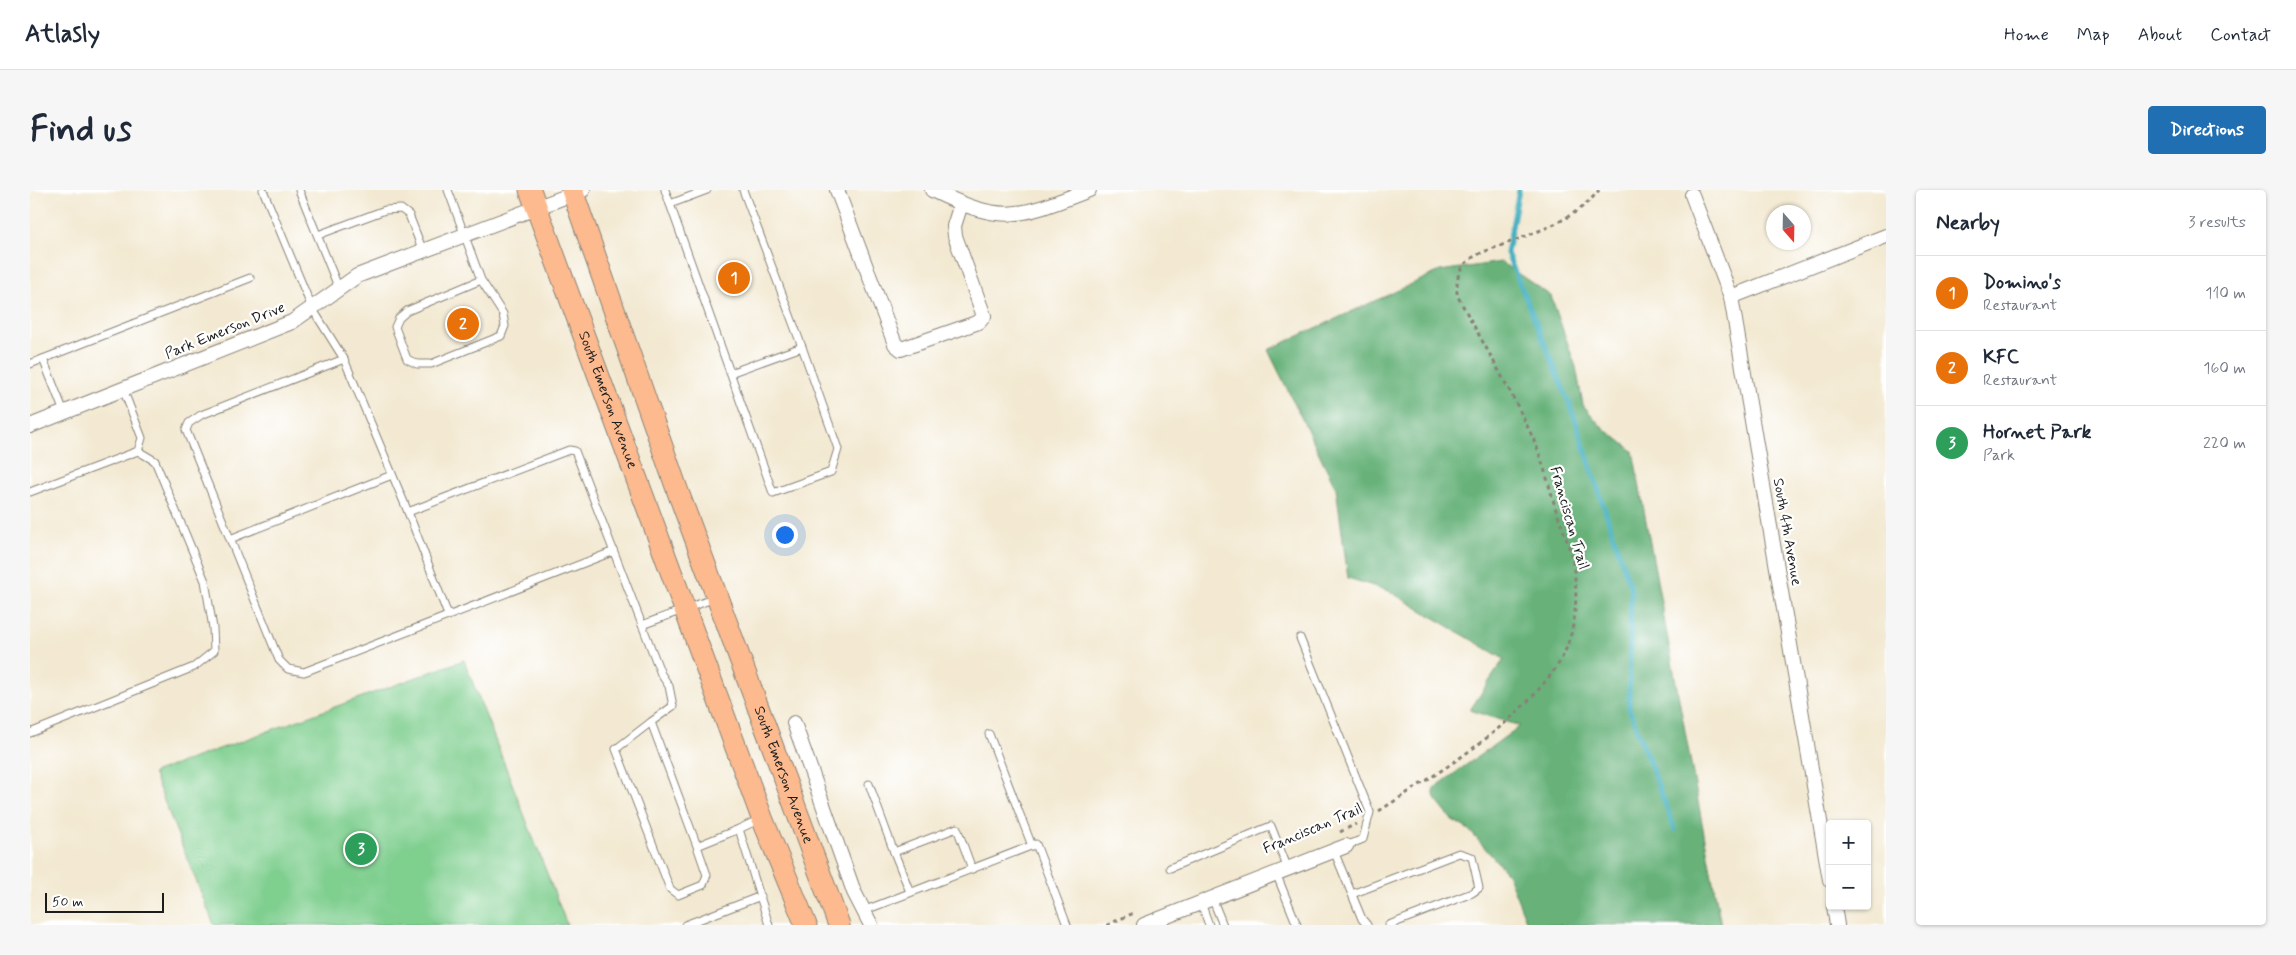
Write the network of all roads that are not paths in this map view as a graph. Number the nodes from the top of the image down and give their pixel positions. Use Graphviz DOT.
graph roads {
  1 [pos="263,190"];
  2 [pos="299,190"];
  3 [pos="448,190"];
  4 [pos="664,190"];
  5 [pos="706,190"];
  6 [pos="743,190"];
  7 [pos="836,190"];
  8 [pos="932,190"];
  9 [pos="1089,190"];
  10 [pos="576,191"];
  11 [pos="1692,195"];
  12 [pos="533,199"];
  13 [pos="670,204"];
  14 [pos="961,204"];
  15 [pos="318,235"];
  16 [pos="466,235"];
  17 [pos="1886,236"];
  18 [pos="423,251"];
  19 [pos="250,278"];
  20 [pos="481,280"];
  21 [pos="339,289"];
  22 [pos="1731,297"];
  23 [pos="312,308"];
  24 [pos="802,347"];
  25 [pos="43,359"];
  26 [pos="344,359"];
  27 [pos="30,364"];
  28 [pos="730,373"];
  29 [pos="123,389"];
  30 [pos="64,412"];
  31 [pos="30,426"];
  32 [pos="138,451"];
  33 [pos="392,475"];
  34 [pos="30,492"];
  35 [pos="408,512"];
  36 [pos="230,539"];
  37 [pos="612,552"];
  38 [pos="717,597"];
  39 [pos="685,609"];
  40 [pos="448,616"];
  41 [pos="642,625"];
  42 [pos="1300,638"];
  43 [pos="651,722"];
  44 [pos="794,723"];
  45 [pos="30,733"];
  46 [pos="989,734"];
  47 [pos="868,784"];
  48 [pos="762,818"];
  49 [pos="740,829"];
  50 [pos="697,846"];
  51 [pos="1032,846"];
  52 [pos="1340,849"];
  53 [pos="894,852"];
  54 [pos="1827,865"];
  55 [pos="1170,868"];
  56 [pos="972,869"];
  57 [pos="1282,871"];
  58 [pos="910,892"];
  59 [pos="1352,894"];
  60 [pos="761,896"];
  61 [pos="1206,901"];
  62 [pos="1835,910"];
  63 [pos="864,912"];
  64 [pos="685,925"];
  65 [pos="769,925"];
  66 [pos="806,925"];
  67 [pos="839,925"];
  68 [pos="871,925"];
  69 [pos="1067,925"];
  70 [pos="1144,925"];
  71 [pos="1209,925"];
  72 [pos="1223,925"];
  73 [pos="1297,925"];
  74 [pos="1367,925"];
  75 [pos="1389,925"];
  76 [pos="1837,925"];
  1 -- 23 [label="lane"];
  2 -- 15 [label="lane"];
  3 -- 16 [label="lane"];
  4 -- 13 [label="lane"];
  5 -- 13 [label="lane"];
  6 -- 24 [label="lane"];
  7 -- 14 [label="street"];
  8 -- 14 [label="street"];
  9 -- 14 [label="street"];
  10 -- 12 [label="street, Park Emerson Drive"];
  10 -- 38 [label="main road, South Emerson Avenue"];
  11 -- 22 [label="street, South 4th Avenue"];
  12 -- 16 [label="street, Park Emerson Drive"];
  12 -- 39 [label="main road, South Emerson Avenue"];
  13 -- 28 [label="lane"];
  15 -- 18 [label="lane"];
  15 -- 21 [label="lane"];
  16 -- 18 [label="street, Park Emerson Drive"];
  16 -- 20 [label="lane"];
  17 -- 22 [label="street"];
  18 -- 21 [label="street, Park Emerson Drive"];
  19 -- 25 [label="lane"];
  20 -- 20 [label="lane"];
  21 -- 23 [label="street, Park Emerson Drive"];
  22 -- 54 [label="street, South 4th Avenue"];
  23 -- 26 [label="lane"];
  23 -- 29 [label="street, Park Emerson Drive"];
  24 -- 28 [label="lane"];
  24 -- 28 [label="lane"];
  25 -- 27 [label="lane"];
  25 -- 30 [label="lane"];
  26 -- 33 [label="lane"];
  26 -- 36 [label="lane"];
  29 -- 30 [label="street, Park Emerson Drive"];
  29 -- 32 [label="lane"];
  30 -- 31 [label="street, Park Emerson Drive"];
  32 -- 34 [label="lane"];
  32 -- 45 [label="lane"];
  33 -- 35 [label="lane"];
  33 -- 36 [label="lane"];
  35 -- 37 [label="lane"];
  35 -- 40 [label="lane"];
  36 -- 40 [label="lane"];
  37 -- 40 [label="lane"];
  37 -- 41 [label="lane"];
  38 -- 39 [label="lane"];
  38 -- 67 [label="main road, South Emerson Avenue"];
  39 -- 41 [label="lane"];
  39 -- 48 [label="main road, South Emerson Avenue"];
  41 -- 43 [label="lane"];
  42 -- 52 [label="lane"];
  43 -- 50 [label="lane"];
  43 -- 50 [label="lane"];
  44 -- 63 [label="street, South Emerson Avenue"];
  46 -- 51 [label="lane"];
  47 -- 53 [label="lane"];
  48 -- 49 [label="lane"];
  48 -- 66 [label="main road, South Emerson Avenue"];
  49 -- 50 [label="lane"];
  49 -- 60 [label="lane"];
  51 -- 56 [label="lane"];
  51 -- 69 [label="lane"];
  52 -- 57 [label="street"];
  52 -- 59 [label="lane"];
  53 -- 56 [label="lane"];
  53 -- 58 [label="lane"];
  55 -- 57 [label="lane"];
  56 -- 58 [label="lane"];
  57 -- 61 [label="street"];
  57 -- 73 [label="lane"];
  58 -- 63 [label="lane"];
  59 -- 74 [label="lane"];
  59 -- 75 [label="lane"];
  60 -- 64 [label="lane"];
  60 -- 65 [label="lane"];
  61 -- 70 [label="street"];
  61 -- 71 [label="lane"];
  61 -- 72 [label="lane"];
  62 -- 76 [label="street"];
  63 -- 68 [label="street, South Emerson Avenue"];
}
